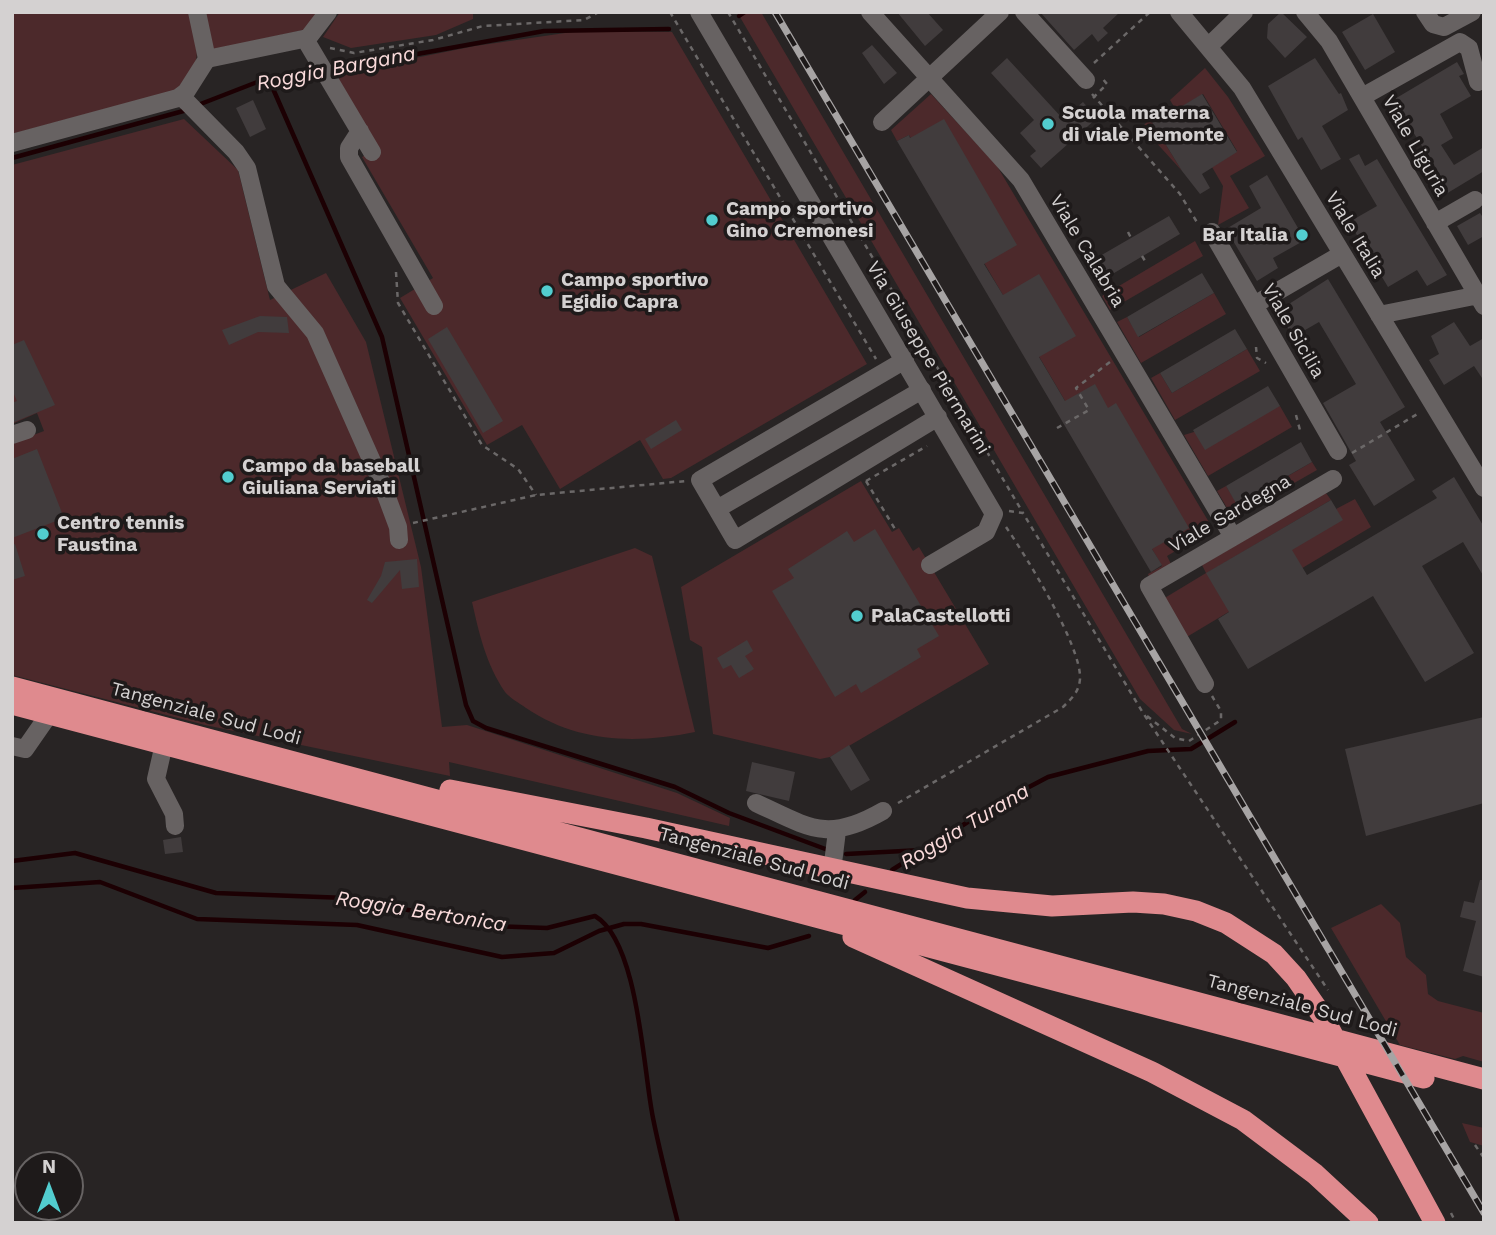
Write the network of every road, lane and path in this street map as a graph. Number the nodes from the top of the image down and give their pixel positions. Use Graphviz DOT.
graph roads {
  1 [pos="197,12"];
  2 [pos="328,12"];
  3 [pos="599,12"];
  4 [pos="670,12"];
  5 [pos="699,12"];
  6 [pos="728,12"];
  7 [pos="870,12"];
  8 [pos="1000,12"];
  9 [pos="1024,12"];
  10 [pos="1150,12"];
  11 [pos="1179,12"];
  12 [pos="1244,12"];
  13 [pos="1305,12"];
  14 [pos="1425,12"];
  15 [pos="1472,12"];
  16 [pos="306,38"];
  17 [pos="1209,46"];
  18 [pos="207,60"];
  19 [pos="929,77"];
  20 [pos="1092,80"];
  21 [pos="1478,82"];
  22 [pos="1362,97"];
  23 [pos="189,104"];
  24 [pos="882,122"];
  25 [pos="360,131"];
  26 [pos="12,144"];
  27 [pos="372,152"];
  28 [pos="1475,200"];
  29 [pos="1436,223"];
  30 [pos="1128,232"];
  31 [pos="1212,232"];
  32 [pos="1131,238"];
  33 [pos="399,244"];
  34 [pos="1342,254"];
  35 [pos="1142,256"];
  36 [pos="1147,264"];
  37 [pos="1482,298"];
  38 [pos="1254,305"];
  39 [pos="434,306"];
  40 [pos="1379,315"];
  41 [pos="1256,347"];
  42 [pos="1123,352"];
  43 [pos="905,360"];
  44 [pos="1266,363"];
  45 [pos="884,372"];
  46 [pos="922,390"];
  47 [pos="1433,404"];
  48 [pos="1296,415"];
  49 [pos="938,417"];
  50 [pos="970,421"];
  51 [pos="1057,428"];
  52 [pos="918,429"];
  53 [pos="948,434"];
  54 [pos="1301,434"];
  55 [pos="927,446"];
  56 [pos="1338,451"];
  57 [pos="861,474"];
  58 [pos="1333,479"];
  59 [pos="700,480"];
  60 [pos="1484,488"];
  61 [pos="536,495"];
  62 [pos="992,508"];
  63 [pos="717,509"];
  64 [pos="1024,513"];
  65 [pos="419,522"];
  66 [pos="895,529"];
  67 [pos="1233,537"];
  68 [pos="399,541"];
  69 [pos="930,565"];
  70 [pos="1206,684"];
  71 [pos="12,687"];
  72 [pos="12,704"];
  73 [pos="1221,711"];
  74 [pos="50,713"];
  75 [pos="1143,713"];
  76 [pos="164,744"];
  77 [pos="12,746"];
  78 [pos="1172,757"];
  79 [pos="341,773"];
  80 [pos="756,803"];
  81 [pos="883,811"];
  82 [pos="175,826"];
  83 [pos="837,831"];
  84 [pos="832,871"];
  85 [pos="797,912"];
  86 [pos="1270,1028"];
  87 [pos="1477,1084"];
  88 [pos="1475,1145"];
  89 [pos="1484,1158"];
  90 [pos="1368,1223"];
  91 [pos="1435,1223"];
  1 -- 18 [label="street"];
  2 -- 16 [label="street"];
  3 -- 16 [label="path"];
  4 -- 45 [label="path"];
  5 -- 43 [label="street, Via Giuseppe Piermarini"];
  6 -- 50 [label="path"];
  7 -- 19 [label="street, Viale Calabria"];
  8 -- 19 [label="street"];
  9 -- 20 [label="street"];
  10 -- 20 [label="path"];
  11 -- 17 [label="street, Viale Italia"];
  12 -- 17 [label="street"];
  13 -- 22 [label="street, Viale Liguria"];
  14 -- 15 [label="street"];
  16 -- 18 [label="street"];
  16 -- 25 [label="street"];
  17 -- 34 [label="street, Viale Italia"];
  18 -- 23 [label="street"];
  19 -- 24 [label="street"];
  19 -- 42 [label="street, Viale Calabria"];
  20 -- 31 [label="path"];
  21 -- 22 [label="street"];
  22 -- 29 [label="street, Viale Liguria"];
  23 -- 26 [label="street"];
  23 -- 68 [label="street"];
  25 -- 27 [label="street"];
  25 -- 33 [label="street"];
  28 -- 29 [label="street"];
  29 -- 37 [label="street, Viale Liguria"];
  30 -- 32 [label="path"];
  31 -- 38 [label="street, Viale Sicilia"];
  33 -- 39 [label="street"];
  33 -- 61 [label="path"];
  34 -- 38 [label="street"];
  34 -- 40 [label="street, Viale Italia"];
  35 -- 36 [label="path"];
  37 -- 40 [label="street"];
  38 -- 56 [label="street, Viale Sicilia"];
  40 -- 47 [label="street, Viale Italia"];
  41 -- 44 [label="path"];
  42 -- 51 [label="path"];
  42 -- 67 [label="street, Viale Calabria"];
  43 -- 45 [label="street"];
  43 -- 46 [label="street, Via Giuseppe Piermarini"];
  45 -- 59 [label="street"];
  46 -- 49 [label="street, Via Giuseppe Piermarini"];
  46 -- 63 [label="street"];
  47 -- 56 [label="path"];
  47 -- 60 [label="street, Viale Italia"];
  48 -- 54 [label="path"];
  49 -- 52 [label="street"];
  49 -- 53 [label="street, Via Giuseppe Piermarini"];
  50 -- 53 [label="path"];
  50 -- 64 [label="path"];
  52 -- 55 [label="path"];
  52 -- 57 [label="street"];
  53 -- 55 [label="path"];
  53 -- 62 [label="street, Via Giuseppe Piermarini"];
  55 -- 57 [label="path"];
  57 -- 63 [label="street"];
  57 -- 66 [label="path"];
  58 -- 67 [label="street, Viale Sardegna"];
  59 -- 61 [label="path"];
  59 -- 63 [label="street"];
  61 -- 65 [label="path"];
  62 -- 64 [label="path"];
  62 -- 69 [label="street"];
  62 -- 81 [label="path"];
  64 -- 75 [label="path"];
  67 -- 70 [label="street, Viale Sardegna"];
  71 -- 79 [label="highway, Tangenziale Sud Lodi"];
  72 -- 74 [label="highway, Tangenziale Sud Lodi"];
  73 -- 75 [label="path"];
  74 -- 76 [label="highway, Tangenziale Sud Lodi"];
  74 -- 77 [label="street"];
  75 -- 78 [label="path"];
  76 -- 82 [label="street"];
  76 -- 85 [label="highway, Tangenziale Sud Lodi"];
  79 -- 84 [label="highway"];
  79 -- 86 [label="highway, Tangenziale Sud Lodi"];
  80 -- 83 [label="street"];
  81 -- 83 [label="street"];
  83 -- 84 [label="street"];
  84 -- 91 [label="highway"];
  85 -- 86 [label="highway, Tangenziale Sud Lodi"];
  85 -- 90 [label="highway"];
  86 -- 87 [label="highway, Tangenziale Sud Lodi"];
  88 -- 89 [label="path"];
}
